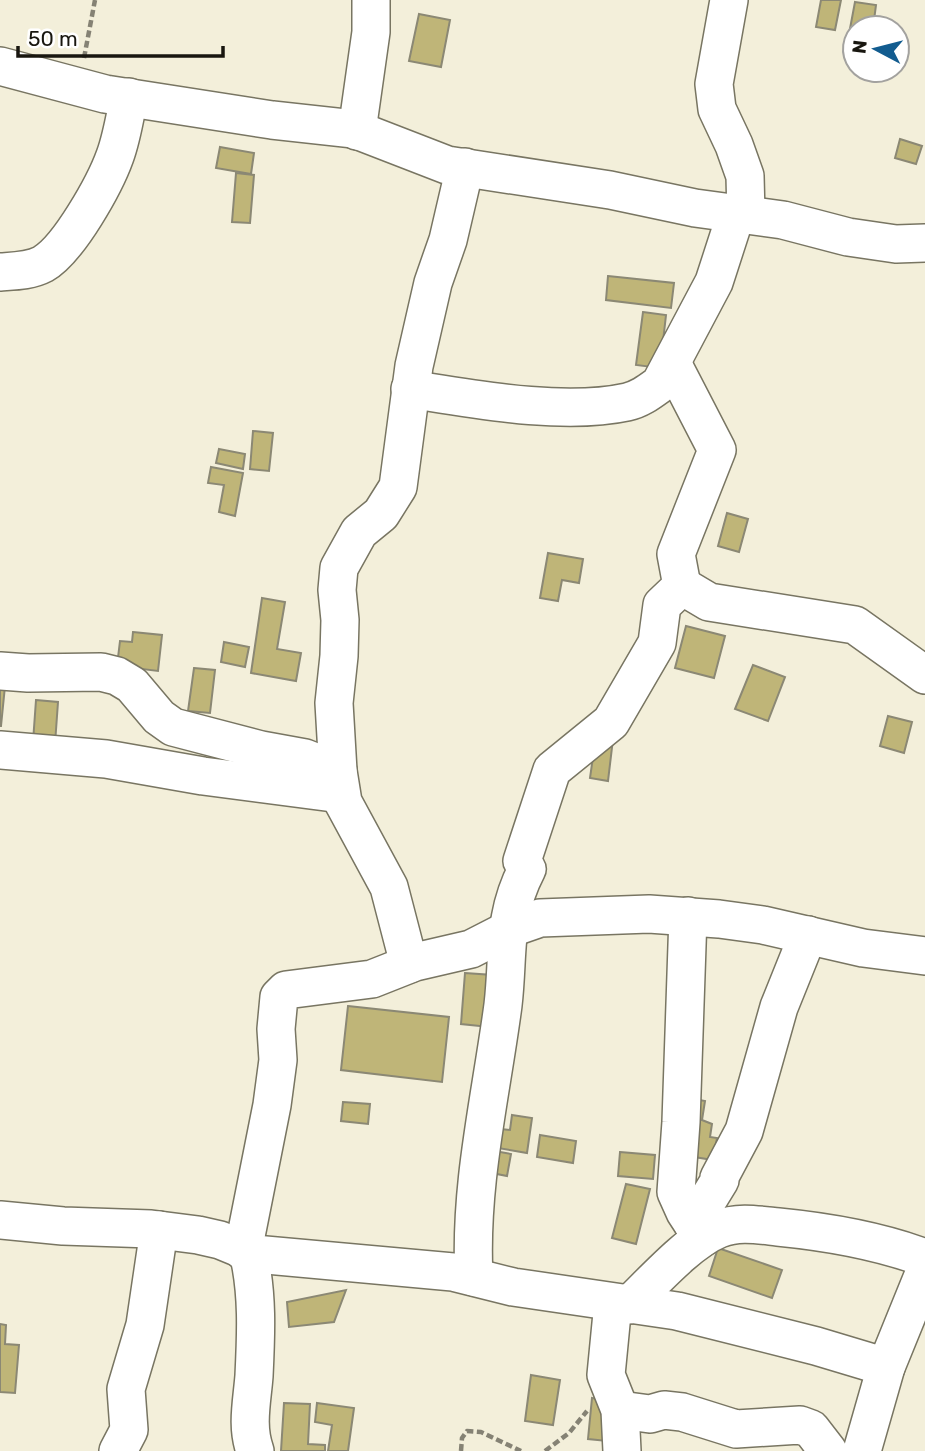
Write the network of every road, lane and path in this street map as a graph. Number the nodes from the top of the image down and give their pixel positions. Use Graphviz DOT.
graph roads {
  1 [pos="95,0"];
  2 [pos="371,0"];
  3 [pos="729,0"];
  4 [pos="0,66"];
  5 [pos="79,86"];
  6 [pos="130,97"];
  7 [pos="357,131"];
  8 [pos="465,167"];
  9 [pos="741,214"];
  10 [pos="925,243"];
  11 [pos="0,272"];
  12 [pos="672,363"];
  13 [pos="410,389"];
  14 [pos="682,586"];
  15 [pos="0,671"];
  16 [pos="925,675"];
  17 [pos="0,750"];
  18 [pos="340,783"];
  19 [pos="688,916"];
  20 [pos="506,932"];
  21 [pos="808,935"];
  22 [pos="925,956"];
  23 [pos="409,964"];
  24 [pos="0,1220"];
  25 [pos="159,1230"];
  26 [pos="698,1231"];
  27 [pos="245,1251"];
  28 [pos="925,1258"];
  29 [pos="925,1271"];
  30 [pos="474,1277"];
  31 [pos="621,1304"];
  32 [pos="886,1367"];
  33 [pos="606,1376"];
  34 [pos="620,1410"];
  35 [pos="118,1451"];
  36 [pos="255,1451"];
  37 [pos="461,1451"];
  38 [pos="521,1451"];
  39 [pos="545,1451"];
  40 [pos="622,1451"];
  41 [pos="828,1451"];
  42 [pos="862,1451"];
  1 -- 5 [label="path"];
  2 -- 7 [label="street"];
  3 -- 9 [label="street"];
  4 -- 5 [label="street"];
  5 -- 6 [label="street"];
  6 -- 7 [label="street"];
  6 -- 11 [label="street"];
  7 -- 8 [label="street"];
  8 -- 9 [label="street"];
  8 -- 13 [label="street"];
  9 -- 10 [label="street"];
  9 -- 12 [label="street"];
  12 -- 13 [label="street"];
  12 -- 14 [label="street"];
  13 -- 18 [label="street"];
  14 -- 16 [label="street"];
  14 -- 20 [label="street"];
  15 -- 18 [label="street"];
  17 -- 18 [label="street"];
  18 -- 23 [label="street"];
  19 -- 20 [label="street"];
  19 -- 21 [label="street"];
  19 -- 26 [label="street"];
  20 -- 23 [label="street"];
  20 -- 30 [label="street"];
  21 -- 22 [label="street"];
  21 -- 26 [label="street"];
  23 -- 27 [label="street"];
  24 -- 25 [label="street"];
  25 -- 27 [label="street"];
  25 -- 35 [label="street"];
  26 -- 28 [label="street"];
  26 -- 31 [label="street"];
  27 -- 30 [label="street"];
  27 -- 36 [label="street"];
  29 -- 32 [label="street"];
  30 -- 31 [label="street"];
  31 -- 32 [label="street"];
  31 -- 33 [label="street"];
  32 -- 42 [label="street"];
  33 -- 34 [label="street"];
  33 -- 39 [label="path"];
  34 -- 40 [label="street"];
  34 -- 41 [label="street"];
  37 -- 38 [label="path"];
}
